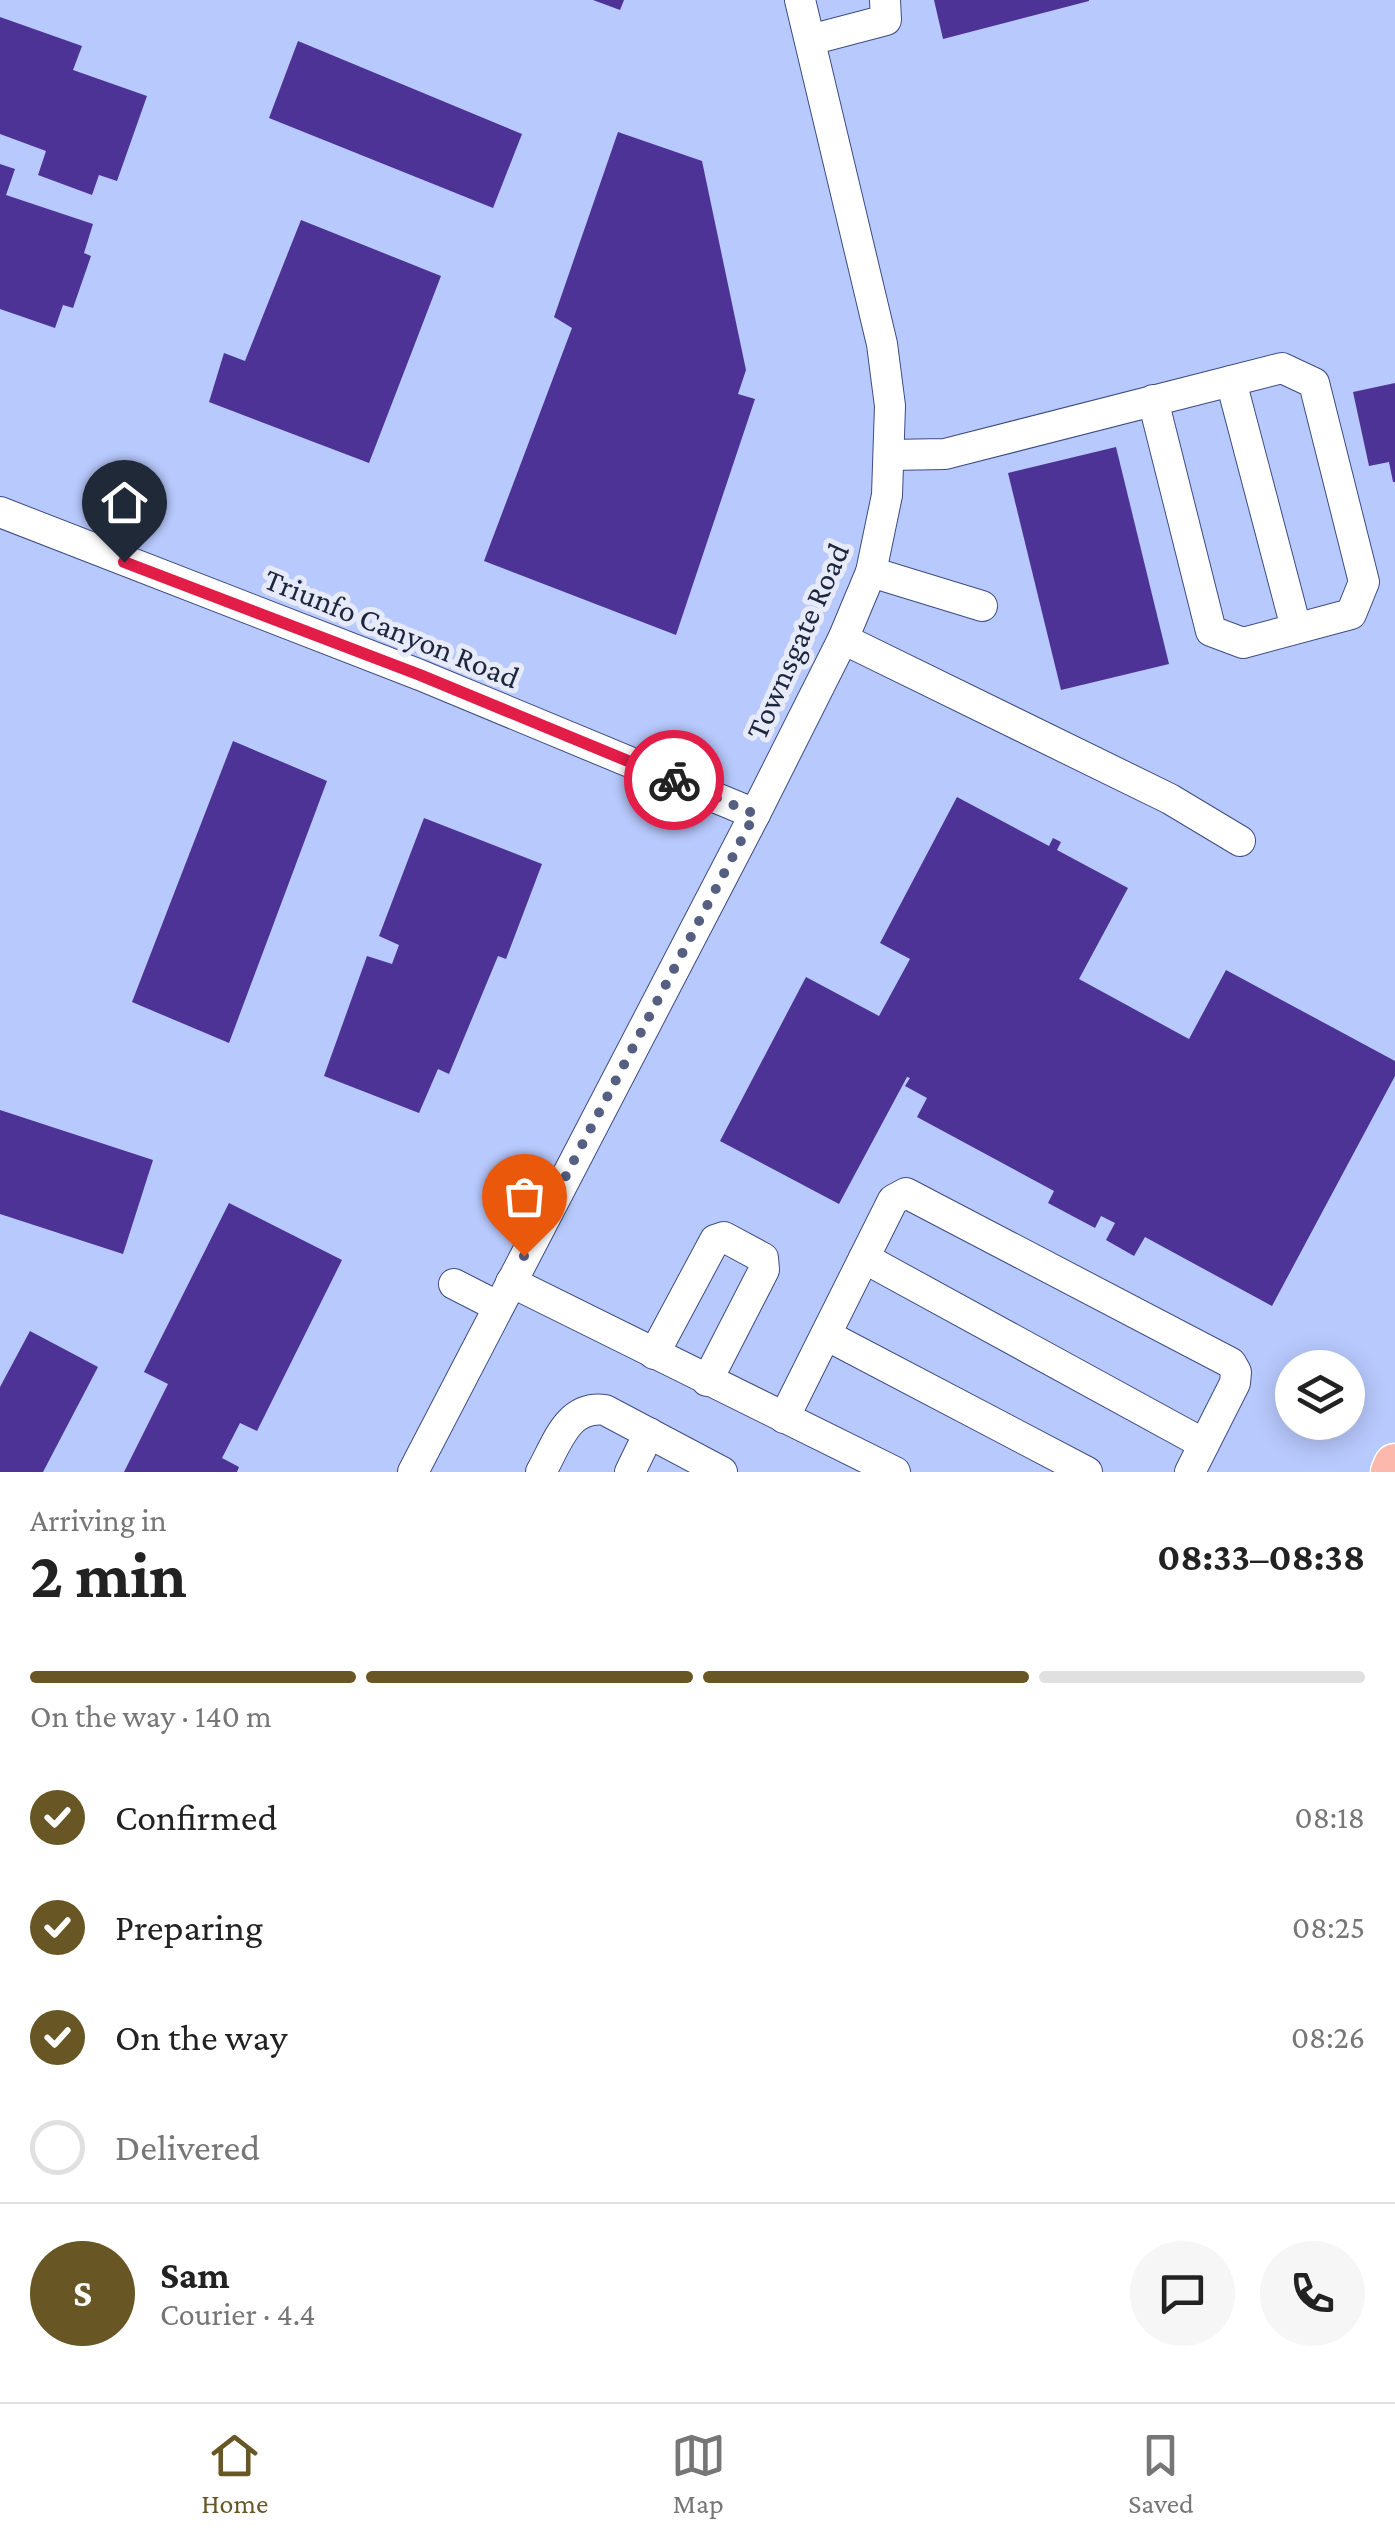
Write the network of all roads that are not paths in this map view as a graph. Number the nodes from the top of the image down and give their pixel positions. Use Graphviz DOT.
graph roads {
  1 [pos="800,0"];
  2 [pos="885,0"];
  3 [pos="810,40"];
  4 [pos="1230,381"];
  5 [pos="1153,400"];
  6 [pos="890,454"];
  7 [pos="0,512"];
  8 [pos="871,572"];
  9 [pos="982,606"];
  10 [pos="1296,628"];
  11 [pos="843,639"];
  12 [pos="755,814"];
  13 [pos="1240,841"];
  14 [pos="864,1258"];
  15 [pos="454,1284"];
  16 [pos="504,1294"];
  17 [pos="826,1335"];
  18 [pos="654,1354"];
  19 [pos="707,1380"];
  20 [pos="784,1418"];
  21 [pos="649,1433"];
  22 [pos="1204,1444"];
  23 [pos="1395,1465"];
  24 [pos="413,1472"];
  25 [pos="541,1472"];
  26 [pos="630,1472"];
  27 [pos="722,1472"];
  28 [pos="895,1472"];
  29 [pos="1087,1472"];
  30 [pos="1190,1472"];
  31 [pos="1392,1472"];
  1 -- 3 [label="street, Townsgate Road"];
  2 -- 3 [label="street"];
  3 -- 6 [label="street, Townsgate Road"];
  4 -- 5 [label="street"];
  4 -- 10 [label="street"];
  4 -- 10 [label="street"];
  5 -- 6 [label="street"];
  5 -- 10 [label="street"];
  6 -- 8 [label="street, Townsgate Road"];
  7 -- 12 [label="street, Triunfo Canyon Road"];
  8 -- 9 [label="street"];
  8 -- 11 [label="street, Townsgate Road"];
  11 -- 12 [label="street, Townsgate Road"];
  11 -- 13 [label="street"];
  12 -- 16 [label="street, Townsgate Road"];
  14 -- 17 [label="street"];
  14 -- 22 [label="street"];
  14 -- 22 [label="street"];
  15 -- 16 [label="street"];
  16 -- 18 [label="street"];
  16 -- 24 [label="street, Townsgate Road"];
  17 -- 20 [label="street"];
  17 -- 29 [label="street"];
  18 -- 19 [label="street"];
  18 -- 19 [label="street"];
  19 -- 20 [label="street"];
  20 -- 28 [label="street"];
  21 -- 25 [label="street"];
  21 -- 26 [label="street"];
  21 -- 27 [label="street"];
  22 -- 30 [label="street"];
  23 -- 31 [label="highway"];
}
